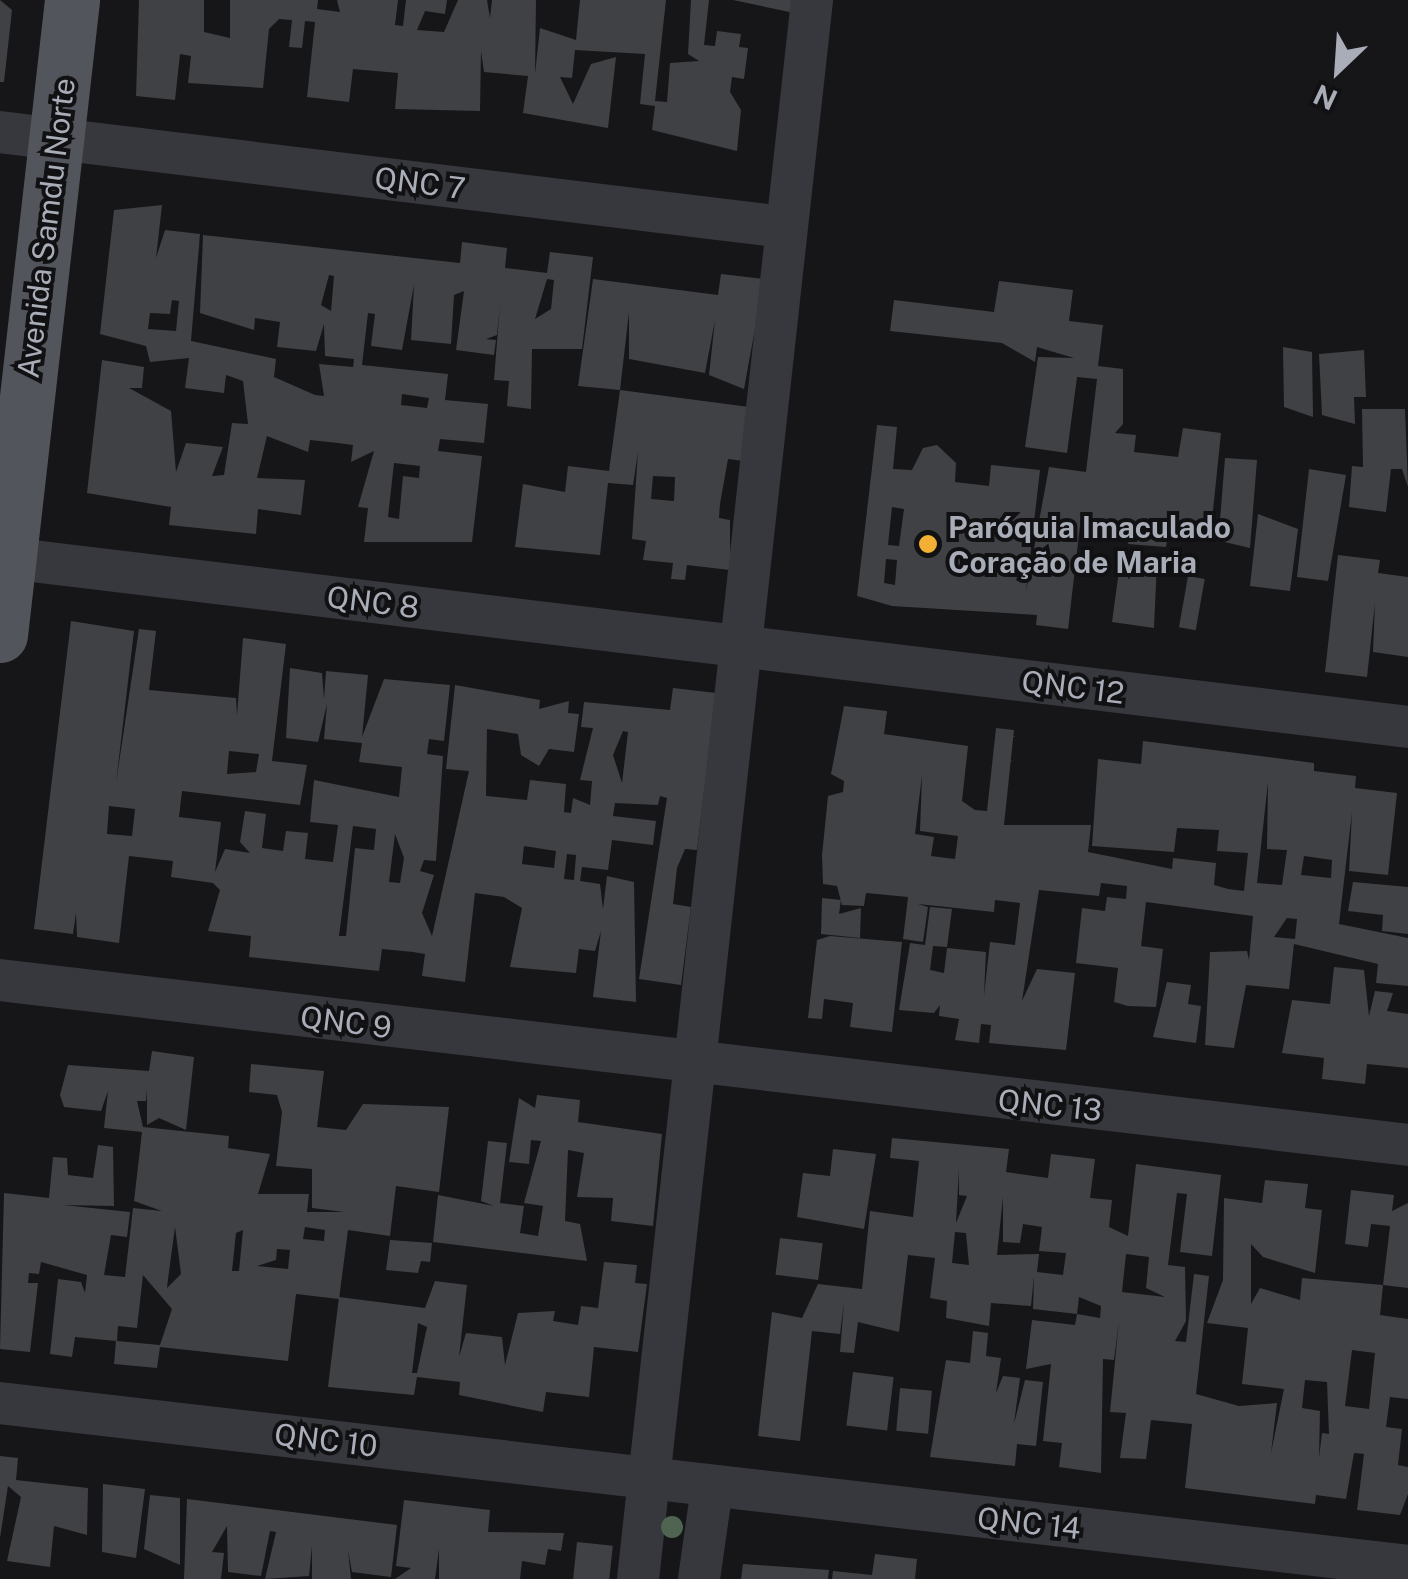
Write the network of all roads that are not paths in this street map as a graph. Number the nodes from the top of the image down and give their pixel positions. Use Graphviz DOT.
graph roads {
  1 [pos="72,0"];
  2 [pos="812,0"];
  3 [pos="0,132"];
  4 [pos="56,139"];
  5 [pos="784,228"];
  6 [pos="4,558"];
  7 [pos="0,635"];
  8 [pos="738,646"];
  9 [pos="1408,727"];
  10 [pos="0,980"];
  11 [pos="692,1064"];
  12 [pos="1408,1145"];
  13 [pos="0,1402"];
  14 [pos="651,1478"];
  15 [pos="712,1488"];
  16 [pos="1408,1566"];
  17 [pos="638,1579"];
  18 [pos="699,1579"];
  1 -- 4 [label="main road, Avenida Samdu Norte"];
  2 -- 5 [label="street"];
  3 -- 4 [label="street, QNC 7"];
  4 -- 5 [label="street, QNC 7"];
  4 -- 6 [label="main road, Avenida Samdu Norte"];
  5 -- 8 [label="street"];
  6 -- 7 [label="main road, Avenida Samdu Norte"];
  6 -- 8 [label="street, QNC 8"];
  8 -- 9 [label="street, QNC 12"];
  8 -- 11 [label="street"];
  10 -- 11 [label="street, QNC 9"];
  11 -- 12 [label="street, QNC 13"];
  11 -- 14 [label="street"];
  13 -- 14 [label="street, QNC 10"];
  14 -- 15 [label="street, QNC 14"];
  14 -- 17 [label="street"];
  15 -- 16 [label="street, QNC 14"];
  15 -- 18 [label="street"];
}
